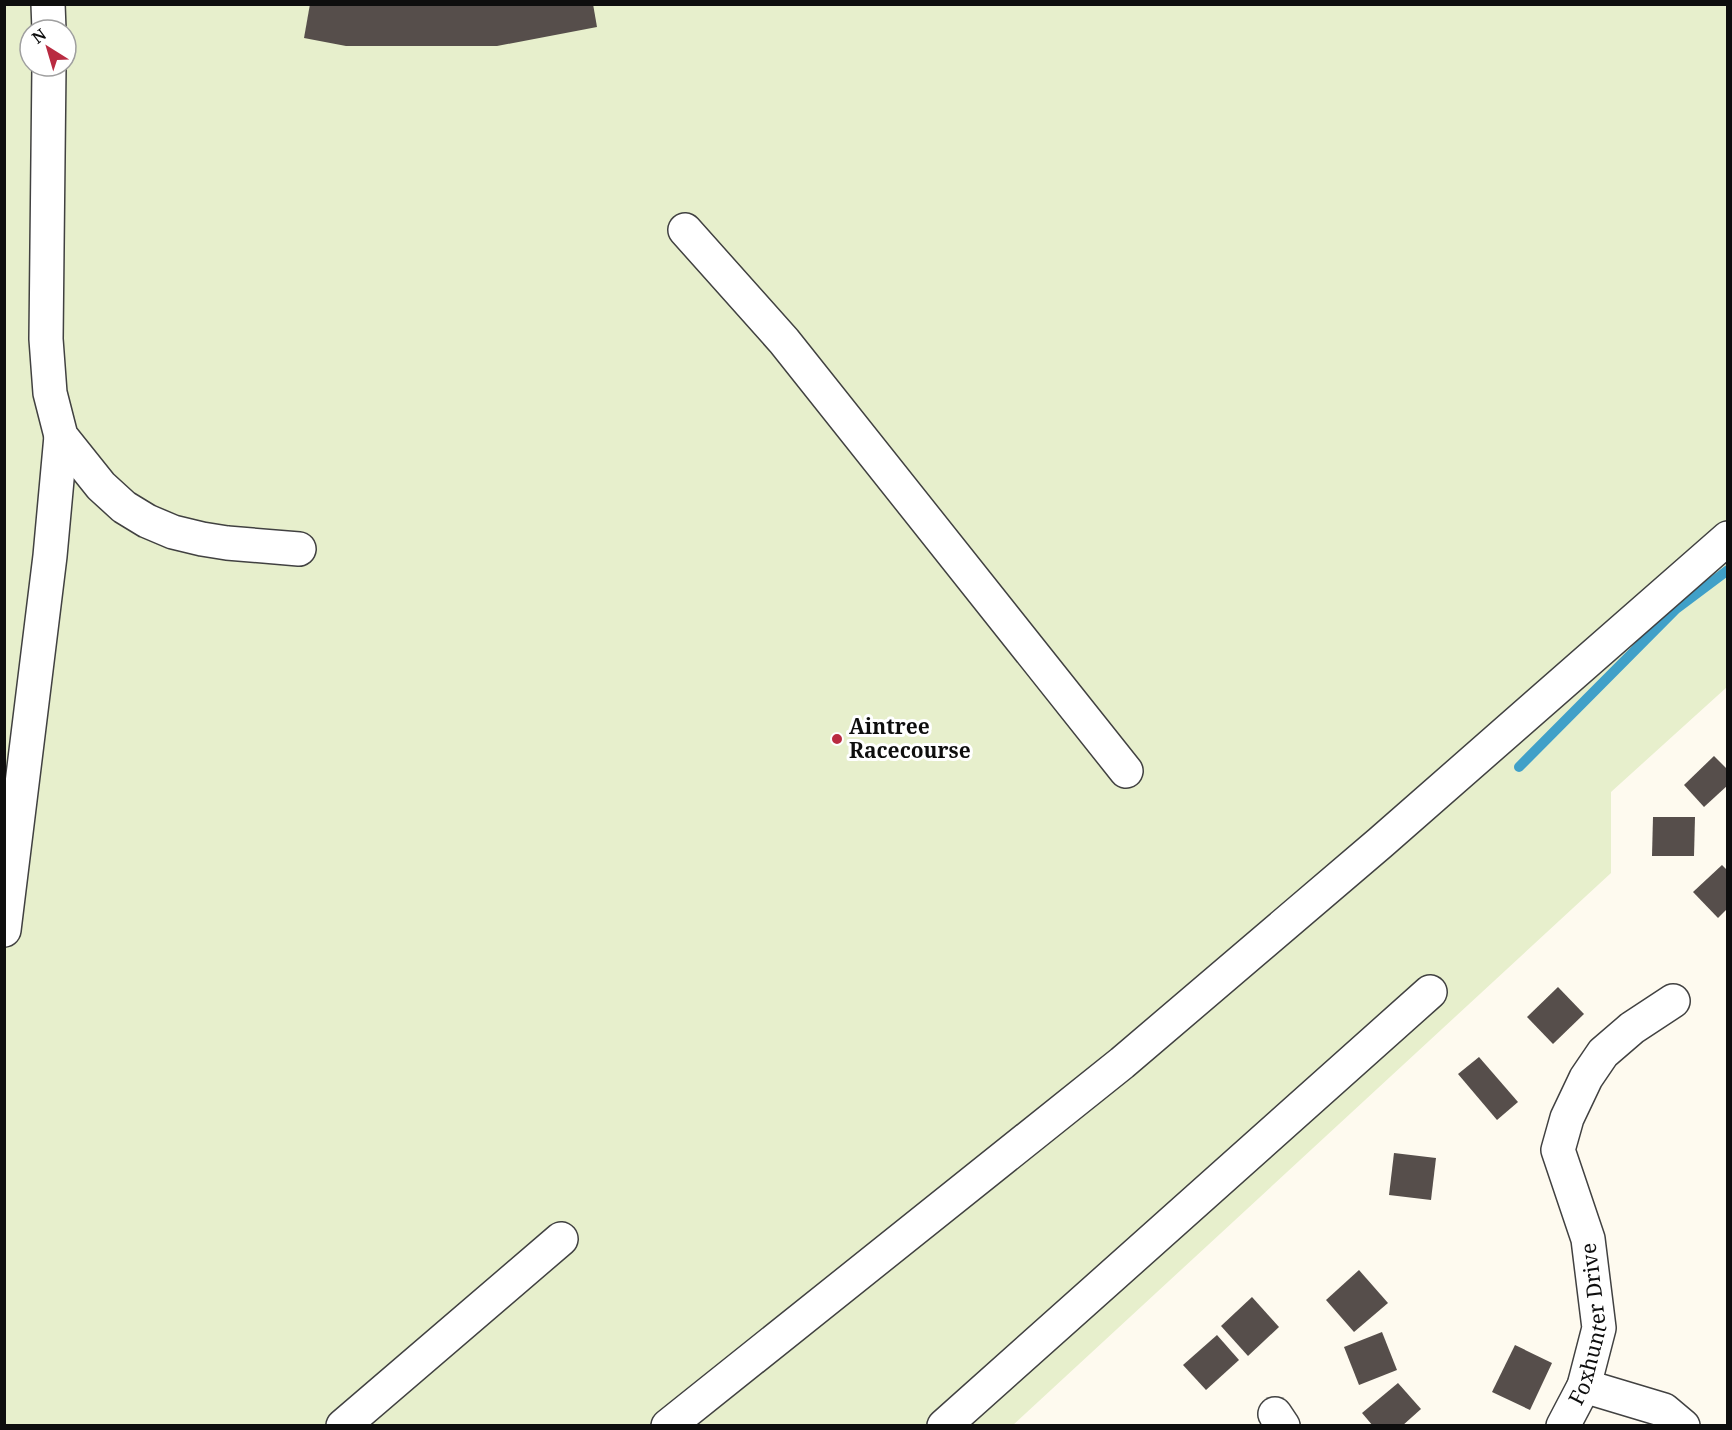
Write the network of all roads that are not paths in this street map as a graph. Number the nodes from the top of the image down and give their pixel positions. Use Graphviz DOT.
graph roads {
  1 [pos="49,78"];
  2 [pos="685,230"];
  3 [pos="61,436"];
  4 [pos="1728,538"];
  5 [pos="298,549"];
  6 [pos="1126,771"];
  7 [pos="4,930"];
  8 [pos="1430,992"];
  9 [pos="1673,1001"];
  10 [pos="561,1239"];
  11 [pos="1584,1386"];
  12 [pos="343,1425"];
  13 [pos="668,1425"];
  14 [pos="944,1425"];
  15 [pos="1563,1425"];
  16 [pos="1683,1425"];
  1 -- 3 [label="street"];
  2 -- 6 [label="street"];
  3 -- 5 [label="street"];
  3 -- 7 [label="street"];
  4 -- 13 [label="street"];
  8 -- 14 [label="street"];
  9 -- 11 [label="street, Foxhunter Drive"];
  10 -- 12 [label="street"];
  11 -- 15 [label="street, Foxhunter Drive"];
  11 -- 16 [label="street"];
}
